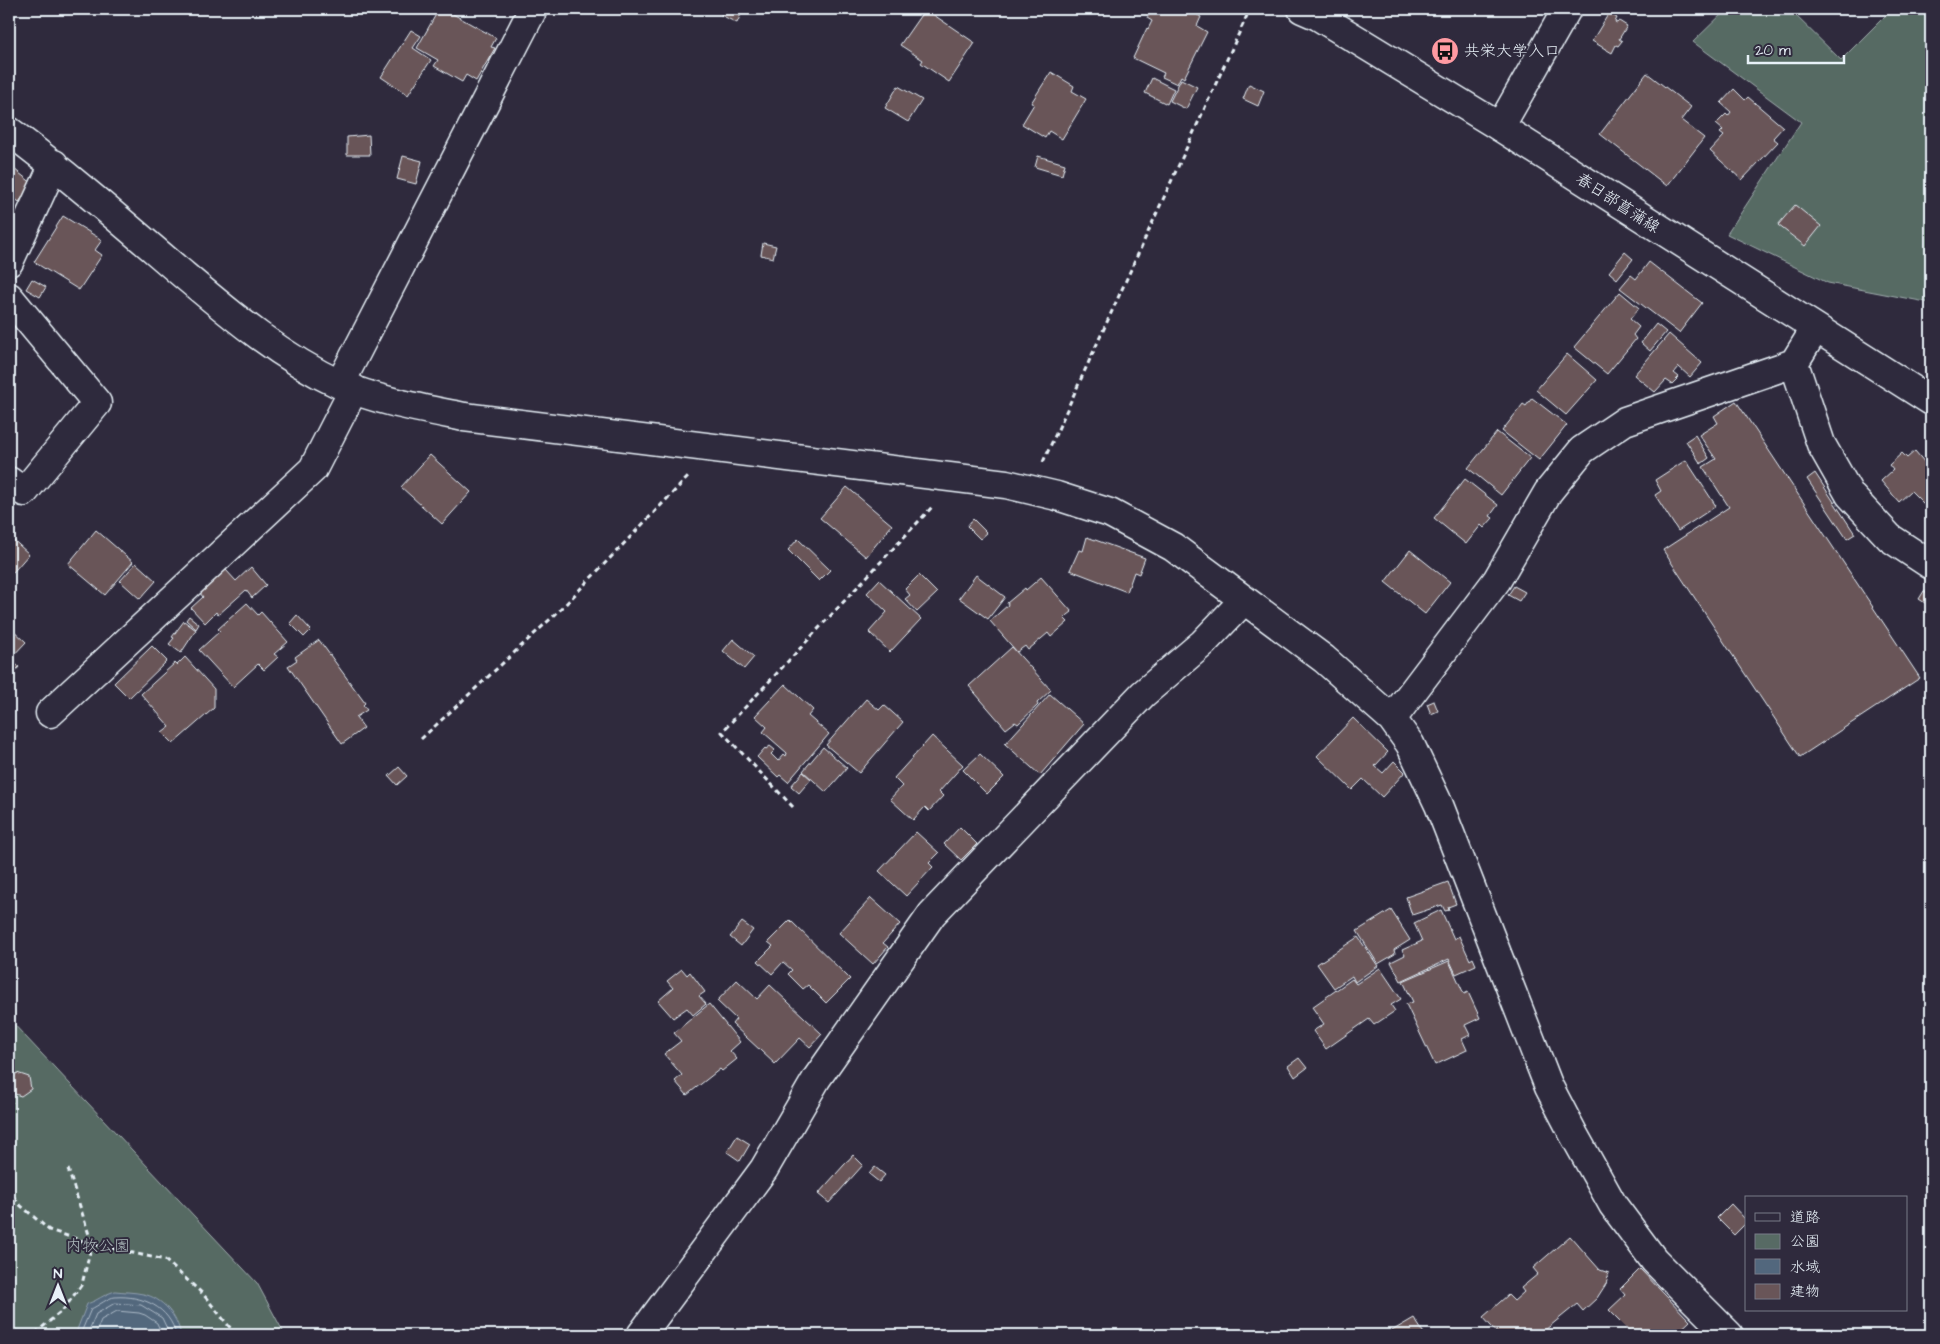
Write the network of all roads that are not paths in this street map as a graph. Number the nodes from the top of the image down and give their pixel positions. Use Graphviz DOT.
graph roads {
  1 [pos="533,9"];
  2 [pos="1567,9"];
  3 [pos="1313,11"];
  4 [pos="1500,127"];
  5 [pos="9,131"];
  6 [pos="54,164"];
  7 [pos="9,262"];
  8 [pos="9,297"];
  9 [pos="1815,329"];
  10 [pos="1794,363"];
  11 [pos="347,387"];
  12 [pos="1931,402"];
  13 [pos="9,481"];
  14 [pos="1931,565"];
  15 [pos="1244,600"];
  16 [pos="50,713"];
  17 [pos="1392,719"];
  18 [pos="641,1335"];
  19 [pos="1729,1335"];
  1 -- 11 [label="street"];
  2 -- 4 [label="street"];
  3 -- 4 [label="street, 春日部菖蒲線"];
  4 -- 9 [label="street, 春日部菖蒲線"];
  5 -- 6 [label="street"];
  6 -- 7 [label="street"];
  6 -- 11 [label="street"];
  8 -- 13 [label="street"];
  9 -- 10 [label="street"];
  9 -- 12 [label="street, 春日部菖蒲線"];
  10 -- 14 [label="street"];
  10 -- 17 [label="street"];
  11 -- 15 [label="street"];
  11 -- 16 [label="street"];
  15 -- 17 [label="street"];
  15 -- 18 [label="street"];
  17 -- 19 [label="street"];
}
